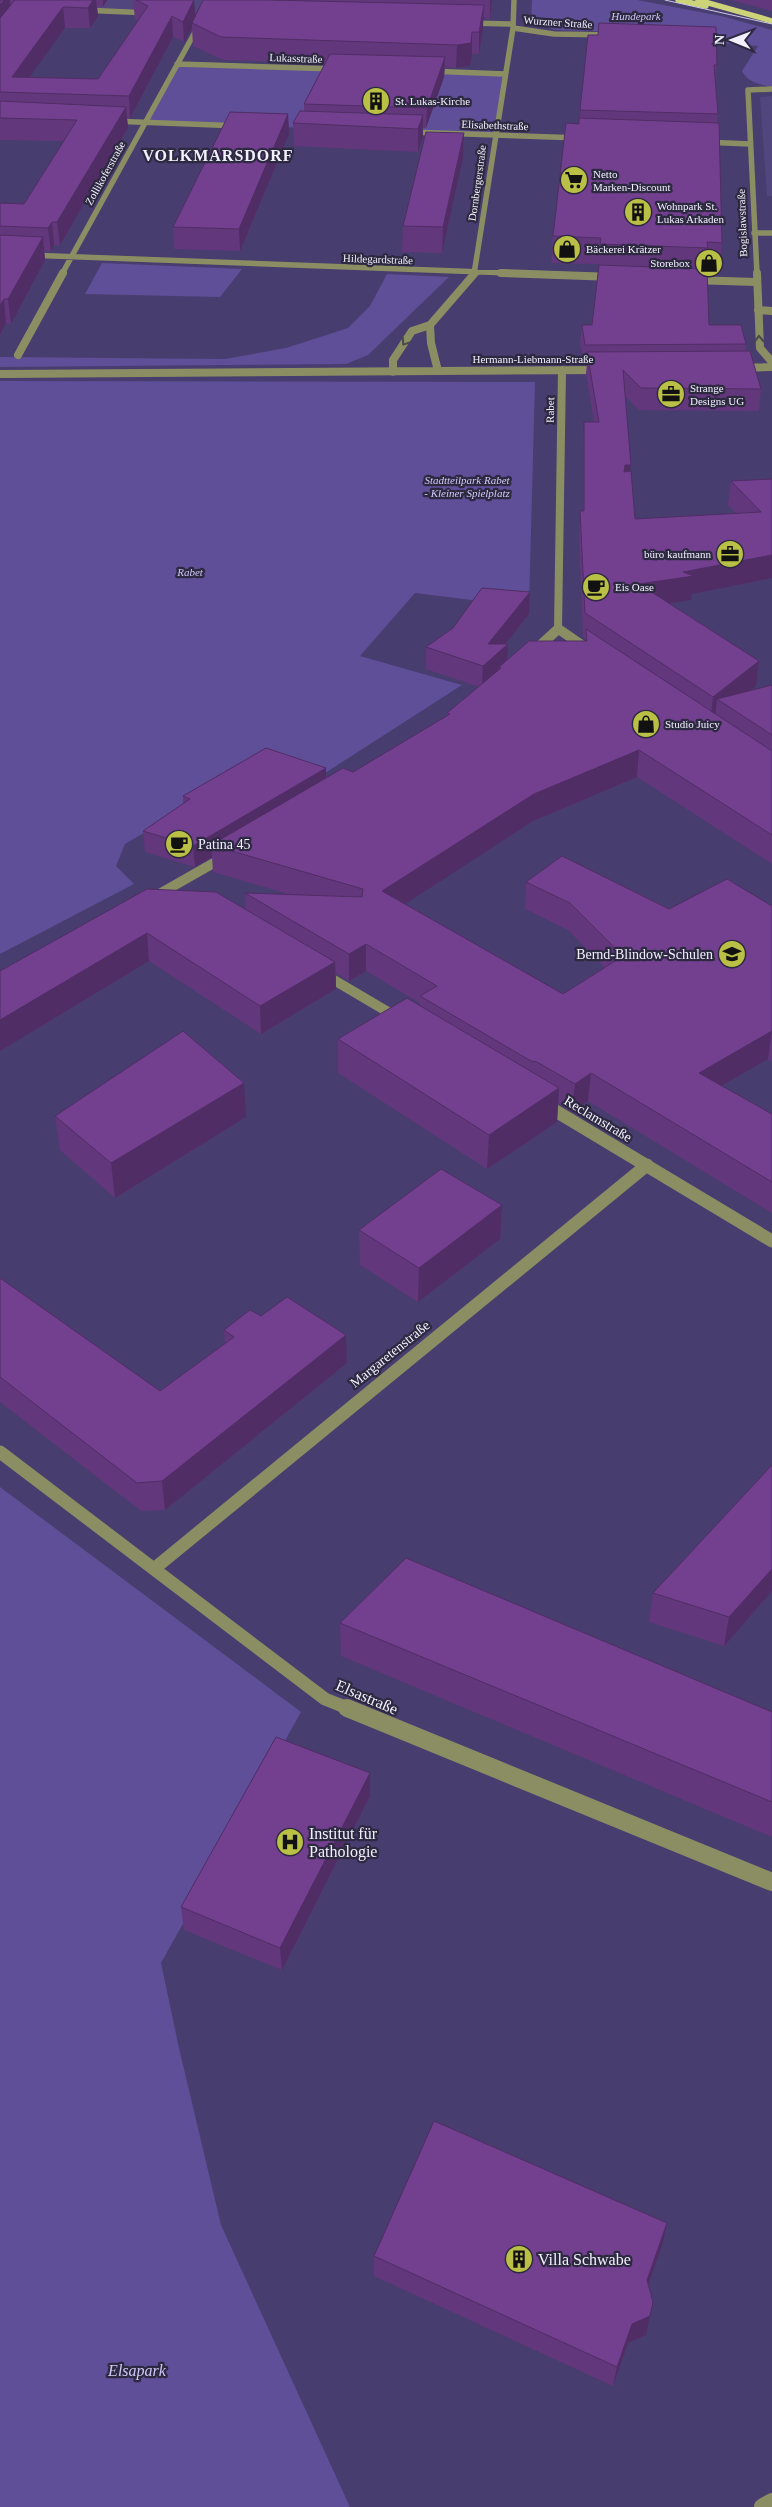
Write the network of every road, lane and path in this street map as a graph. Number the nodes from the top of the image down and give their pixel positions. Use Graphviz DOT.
graph roads {
  1 [pos="209,0"];
  2 [pos="514,0"];
  3 [pos="678,0"];
  4 [pos="698,0"];
  5 [pos="72,10"];
  6 [pos="154,13"];
  7 [pos="192,14"];
  8 [pos="201,14"];
  9 [pos="209,14"];
  10 [pos="745,14"];
  11 [pos="772,20"];
  12 [pos="461,22"];
  13 [pos="513,26"];
  14 [pos="624,35"];
  15 [pos="177,64"];
  16 [pos="343,69"];
  17 [pos="418,71"];
  18 [pos="505,74"];
  19 [pos="772,89"];
  20 [pos="98,121"];
  21 [pos="146,122"];
  22 [pos="250,126"];
  23 [pos="404,132"];
  24 [pos="495,135"];
  25 [pos="586,138"];
  26 [pos="693,142"];
  27 [pos="750,144"];
  28 [pos="754,232"];
  29 [pos="772,233"];
  30 [pos="0,254"];
  31 [pos="71,257"];
  32 [pos="475,273"];
  33 [pos="619,278"];
  34 [pos="678,280"];
  35 [pos="756,282"];
  36 [pos="758,310"];
  37 [pos="772,311"];
  38 [pos="430,324"];
  39 [pos="18,355"];
  40 [pos="772,362"];
  41 [pos="772,367"];
  42 [pos="727,368"];
  43 [pos="562,370"];
  44 [pos="612,370"];
  45 [pos="438,371"];
  46 [pos="393,372"];
  47 [pos="0,374"];
  48 [pos="558,629"];
  49 [pos="599,657"];
  50 [pos="524,660"];
  51 [pos="234,851"];
  52 [pos="148,900"];
  53 [pos="311,966"];
  54 [pos="412,1026"];
  55 [pos="538,1100"];
  56 [pos="647,1165"];
  57 [pos="772,1241"];
  58 [pos="0,1452"];
  59 [pos="155,1568"];
  60 [pos="772,1882"];
  61 [pos="772,2502"];
  62 [pos="763,2507"];
  1 -- 8 [label="street, Zollikoferstraße"];
  2 -- 13 [label="street, Dornbergerstraße"];
  3 -- 10 [label="main road"];
  4 -- 10 [label="main road"];
  5 -- 6 [label="street"];
  7 -- 8 [label="street"];
  8 -- 9 [label="street"];
  8 -- 15 [label="street, Zollikoferstraße"];
  10 -- 11 [label="main road"];
  12 -- 13 [label="street, Wurzner Straße"];
  13 -- 14 [label="street, Wurzner Straße"];
  13 -- 18 [label="street, Dornbergerstraße"];
  15 -- 16 [label="street, Lukasstraße"];
  15 -- 21 [label="street, Zollikoferstraße"];
  17 -- 18 [label="street"];
  18 -- 24 [label="street, Dornbergerstraße"];
  19 -- 27 [label="street, Bogislawstraße"];
  20 -- 21 [label="street"];
  21 -- 22 [label="street"];
  21 -- 31 [label="street, Zollikoferstraße"];
  23 -- 24 [label="street, Elisabethstraße"];
  24 -- 25 [label="street, Elisabethstraße"];
  24 -- 32 [label="street, Dornbergerstraße"];
  26 -- 27 [label="street"];
  27 -- 28 [label="street, Bogislawstraße"];
  28 -- 29 [label="street"];
  28 -- 35 [label="street, Bogislawstraße"];
  30 -- 31 [label="street, Hildegardstraße"];
  31 -- 32 [label="street, Hildegardstraße"];
  31 -- 39 [label="street, Zollikoferstraße"];
  32 -- 33 [label="street, Hildegardstraße"];
  32 -- 38 [label="street"];
  34 -- 35 [label="street"];
  35 -- 36 [label="street, Bogislawstraße"];
  36 -- 37 [label="street"];
  40 -- 36 [label="street, Bogislawstraße, one-way"];
  38 -- 45 [label="street"];
  38 -- 46 [label="street, one-way"];
  41 -- 42 [label="street"];
  43 -- 44 [label="street, Hermann-Liebmann-Straße"];
  43 -- 45 [label="street, Hermann-Liebmann-Straße"];
  43 -- 48 [label="street, Rabet"];
  45 -- 46 [label="street, Hermann-Liebmann-Straße"];
  46 -- 47 [label="street, Hermann-Liebmann-Straße"];
  48 -- 49 [label="street"];
  48 -- 50 [label="street"];
  51 -- 52 [label="street"];
  53 -- 54 [label="street"];
  55 -- 56 [label="street, Reclamstraße"];
  56 -- 57 [label="street, Reclamstraße"];
  56 -- 59 [label="street, Margaretenstraße"];
  58 -- 59 [label="street, Elsastraße"];
  59 -- 60 [label="street, Elsastraße"];
  61 -- 62 [label="street"];
}
